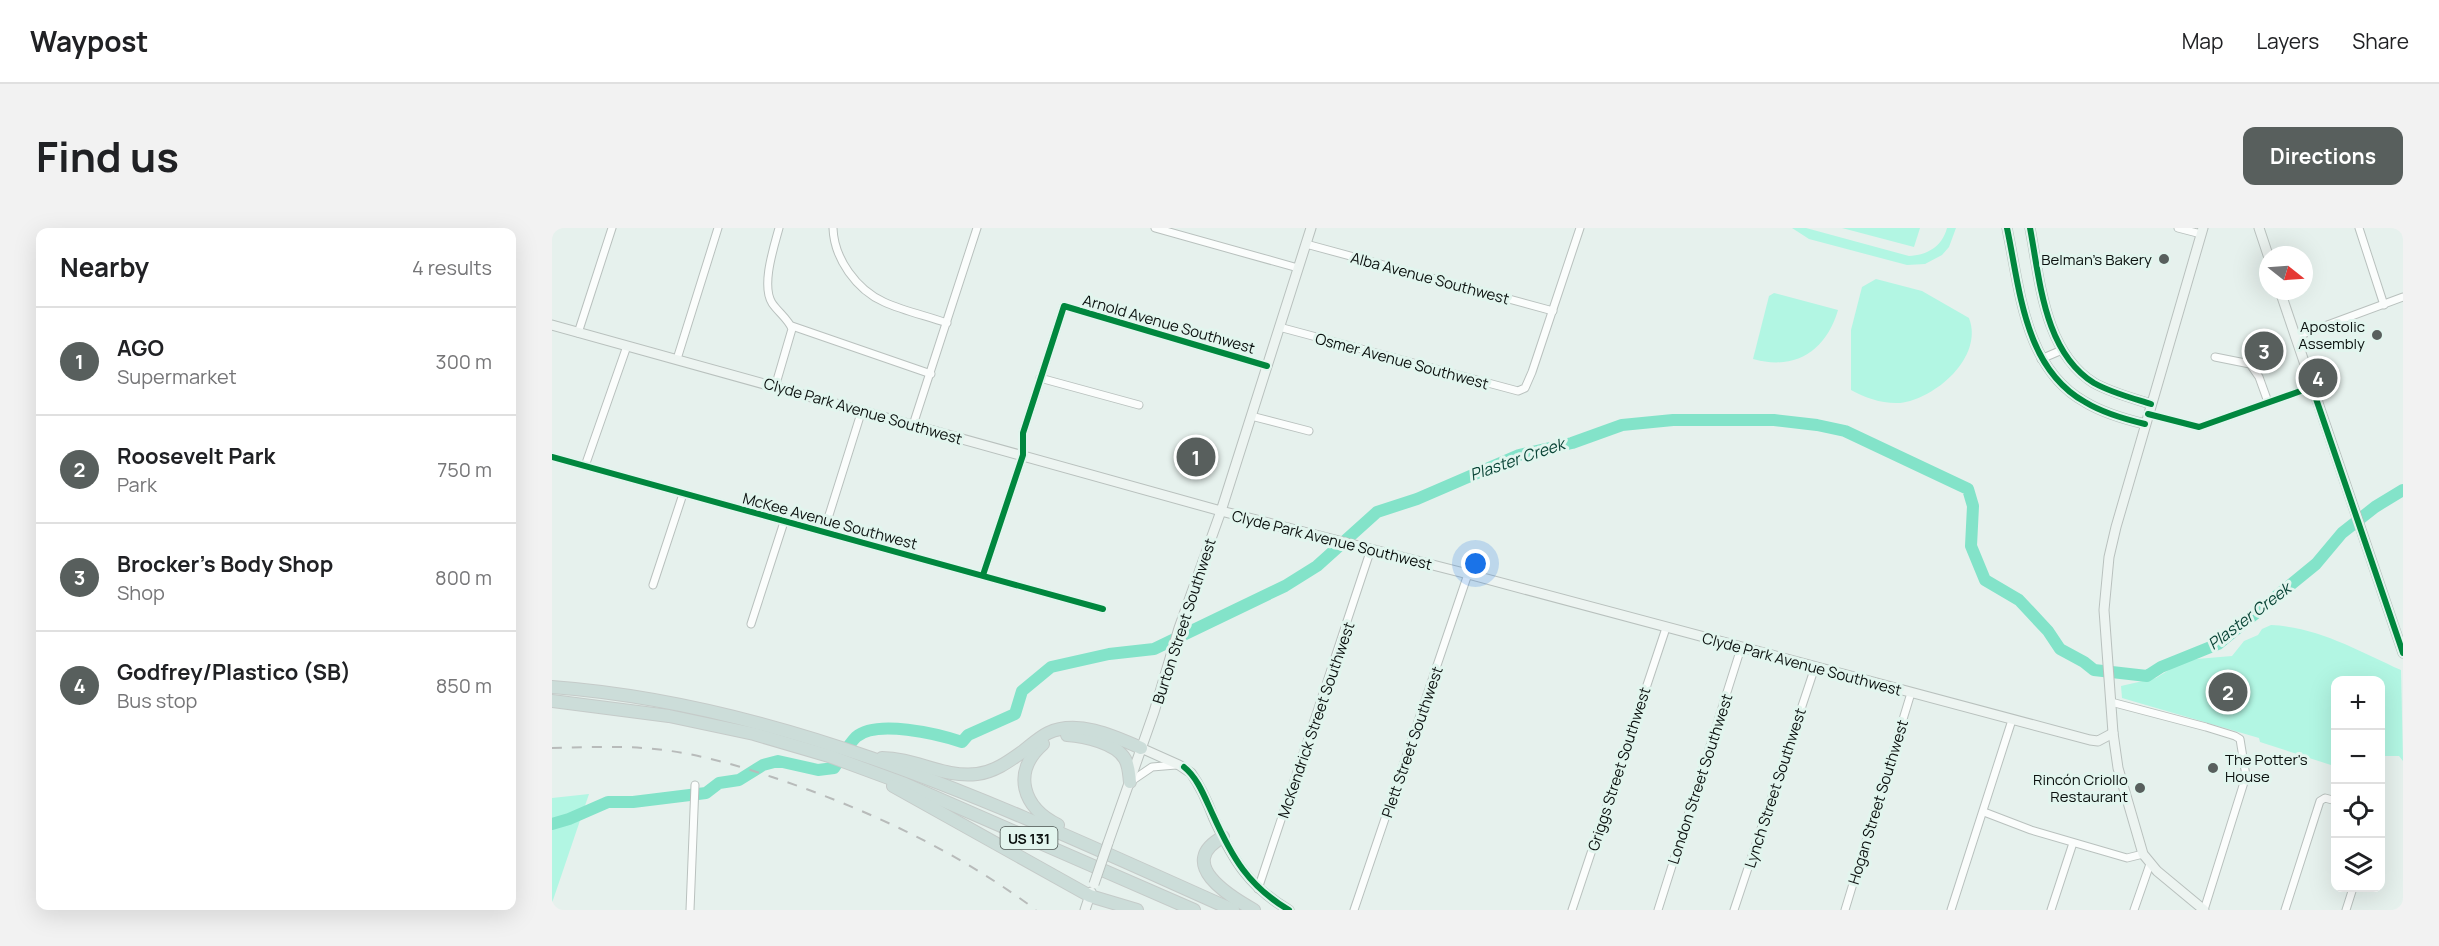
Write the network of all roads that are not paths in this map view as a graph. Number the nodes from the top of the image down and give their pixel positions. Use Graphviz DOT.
graph roads {
  1 [pos="612,228"];
  2 [pos="718,228"];
  3 [pos="779,228"];
  4 [pos="833,228"];
  5 [pos="977,228"];
  6 [pos="1155,228"];
  7 [pos="1311,228"];
  8 [pos="1579,228"];
  9 [pos="2007,228"];
  10 [pos="2030,228"];
  11 [pos="2178,228"];
  12 [pos="2259,228"];
  13 [pos="2359,228"];
  14 [pos="2202,231"];
  15 [pos="1306,244"];
  16 [pos="2265,246"];
  17 [pos="1298,268"];
  18 [pos="2403,297"];
  19 [pos="2283,300"];
  20 [pos="2384,305"];
  21 [pos="1553,311"];
  22 [pos="947,323"];
  23 [pos="552,326"];
  24 [pos="792,326"];
  25 [pos="1279,327"];
  26 [pos="578,333"];
  27 [pos="2295,338"];
  28 [pos="627,346"];
  29 [pos="2062,350"];
  30 [pos="2215,357"];
  31 [pos="2042,358"];
  32 [pos="677,359"];
  33 [pos="1267,366"];
  34 [pos="931,374"];
  35 [pos="1040,378"];
  36 [pos="775,387"];
  37 [pos="2312,387"];
  38 [pos="2268,402"];
  39 [pos="2151,404"];
  40 [pos="1139,405"];
  41 [pos="862,411"];
  42 [pos="1251,416"];
  43 [pos="2146,419"];
  44 [pos="913,425"];
  45 [pos="1309,431"];
  46 [pos="1023,455"];
  47 [pos="552,457"];
  48 [pos="585,466"];
  49 [pos="683,494"];
  50 [pos="1221,512"];
  51 [pos="784,522"];
  52 [pos="824,531"];
  53 [pos="1367,548"];
  54 [pos="1468,574"];
  55 [pos="983,575"];
  56 [pos="653,585"];
  57 [pos="1103,609"];
  58 [pos="751,624"];
  59 [pos="1666,628"];
  60 [pos="1741,648"];
  61 [pos="2403,653"];
  62 [pos="1815,667"];
  63 [pos="552,687"];
  64 [pos="1911,693"];
  65 [pos="552,700"];
  66 [pos="2110,702"];
  67 [pos="2012,720"];
  68 [pos="2113,733"];
  69 [pos="1141,748"];
  70 [pos="874,758"];
  71 [pos="1179,765"];
  72 [pos="861,767"];
  73 [pos="1130,782"];
  74 [pos="695,785"];
  75 [pos="2331,800"];
  76 [pos="1984,812"];
  77 [pos="1223,837"];
  78 [pos="1075,840"];
  79 [pos="2073,843"];
  80 [pos="2143,854"];
  81 [pos="2150,864"];
  82 [pos="1258,889"];
  83 [pos="1092,890"];
  84 [pos="2353,892"];
  85 [pos="690,910"];
  86 [pos="1085,910"];
  87 [pos="1137,910"];
  88 [pos="1194,910"];
  89 [pos="1233,910"];
  90 [pos="1254,910"];
  91 [pos="1290,910"];
  92 [pos="1354,910"];
  93 [pos="1572,910"];
  94 [pos="1658,910"];
  95 [pos="1734,910"];
  96 [pos="1845,910"];
  97 [pos="1950,910"];
  98 [pos="2051,910"];
  99 [pos="2134,910"];
  100 [pos="2204,910"];
  101 [pos="2285,910"];
  102 [pos="2346,910"];
  1 -- 26 [label="street"];
  2 -- 32 [label="street"];
  3 -- 24 [label="street"];
  4 -- 22 [label="street"];
  5 -- 22 [label="street"];
  6 -- 17 [label="street"];
  7 -- 15 [label="main road, Burton Street Southwest"];
  8 -- 21 [label="street"];
  9 -- 31 [label="main road"];
  10 -- 29 [label="main road"];
  11 -- 14 [label="street"];
  12 -- 16 [label="main road"];
  13 -- 20 [label="street"];
  14 -- 39 [label="main road"];
  15 -- 17 [label="main road, Burton Street Southwest"];
  15 -- 21 [label="street, Alba Avenue Southwest"];
  17 -- 25 [label="main road, Burton Street Southwest"];
  18 -- 20 [label="street"];
  19 -- 27 [label="main road"];
  20 -- 27 [label="street"];
  21 -- 25 [label="street, Osmer Avenue Southwest"];
  22 -- 34 [label="street"];
  23 -- 26 [label="main road, Clyde Park Avenue Southwest"];
  24 -- 34 [label="street"];
  24 -- 36 [label="street"];
  25 -- 33 [label="main road, Burton Street Southwest"];
  26 -- 28 [label="main road, Clyde Park Avenue Southwest"];
  27 -- 37 [label="main road"];
  28 -- 32 [label="main road, Clyde Park Avenue Southwest"];
  28 -- 48 [label="street"];
  29 -- 31 [label="street"];
  29 -- 39 [label="main road"];
  30 -- 38 [label="street"];
  31 -- 43 [label="main road"];
  32 -- 36 [label="main road, Clyde Park Avenue Southwest"];
  33 -- 35 [label="street, Arnold Avenue Southwest"];
  33 -- 42 [label="main road, Burton Street Southwest"];
  34 -- 44 [label="street"];
  35 -- 40 [label="street"];
  35 -- 46 [label="street"];
  36 -- 41 [label="main road, Clyde Park Avenue Southwest"];
  37 -- 38 [label="street"];
  37 -- 61 [label="main road"];
  38 -- 43 [label="street"];
  39 -- 43 [label="main road"];
  41 -- 44 [label="main road, Clyde Park Avenue Southwest"];
  41 -- 52 [label="street"];
  42 -- 45 [label="street"];
  42 -- 50 [label="main road, Burton Street Southwest"];
  43 -- 66 [label="main road"];
  44 -- 46 [label="main road, Clyde Park Avenue Southwest"];
  46 -- 50 [label="main road, Clyde Park Avenue Southwest"];
  46 -- 55 [label="street"];
  47 -- 48 [label="street, McKee Avenue Southwest"];
  48 -- 49 [label="street, McKee Avenue Southwest"];
  49 -- 51 [label="street, McKee Avenue Southwest"];
  49 -- 56 [label="street"];
  50 -- 53 [label="main road, Clyde Park Avenue Southwest"];
  50 -- 69 [label="main road, Burton Street Southwest"];
  51 -- 52 [label="street, McKee Avenue Southwest"];
  51 -- 58 [label="street"];
  52 -- 55 [label="street, McKee Avenue Southwest"];
  53 -- 54 [label="main road, Clyde Park Avenue Southwest"];
  53 -- 82 [label="street, McKendrick Street Southwest"];
  54 -- 59 [label="main road, Clyde Park Avenue Southwest"];
  54 -- 92 [label="street, Plett Street Southwest"];
  55 -- 57 [label="street, McKee Avenue Southwest"];
  59 -- 60 [label="main road, Clyde Park Avenue Southwest"];
  59 -- 93 [label="street, Griggs Street Southwest"];
  60 -- 62 [label="main road, Clyde Park Avenue Southwest"];
  60 -- 94 [label="street, London Street Southwest"];
  62 -- 64 [label="main road, Clyde Park Avenue Southwest"];
  62 -- 95 [label="street, Lynch Street Southwest"];
  63 -- 70 [label="highway, US 131"];
  64 -- 67 [label="main road, Clyde Park Avenue Southwest"];
  64 -- 96 [label="street, Hogan Street Southwest"];
  65 -- 72 [label="highway, US 131"];
  66 -- 68 [label="main road"];
  66 -- 100 [label="street"];
  67 -- 68 [label="main road, Clyde Park Avenue Southwest"];
  67 -- 76 [label="street"];
  68 -- 80 [label="main road"];
  69 -- 70 [label="highway"];
  69 -- 71 [label="main road"];
  69 -- 73 [label="main road, Burton Street Southwest"];
  70 -- 78 [label="highway, US 131"];
  71 -- 73 [label="street"];
  71 -- 77 [label="main road"];
  72 -- 83 [label="highway"];
  72 -- 88 [label="highway, US 131"];
  73 -- 78 [label="highway"];
  73 -- 83 [label="main road, Burton Street Southwest, bridge"];
  74 -- 85 [label="street"];
  75 -- 101 [label="street"];
  76 -- 79 [label="street"];
  76 -- 97 [label="street"];
  77 -- 82 [label="main road"];
  77 -- 90 [label="highway"];
  78 -- 89 [label="highway, US 131"];
  79 -- 80 [label="street"];
  79 -- 98 [label="street"];
  80 -- 81 [label="main road"];
  81 -- 99 [label="street"];
  81 -- 100 [label="main road"];
  82 -- 91 [label="main road"];
  83 -- 86 [label="main road, Burton Street Southwest"];
  83 -- 87 [label="highway"];
  84 -- 102 [label="street"];
}
